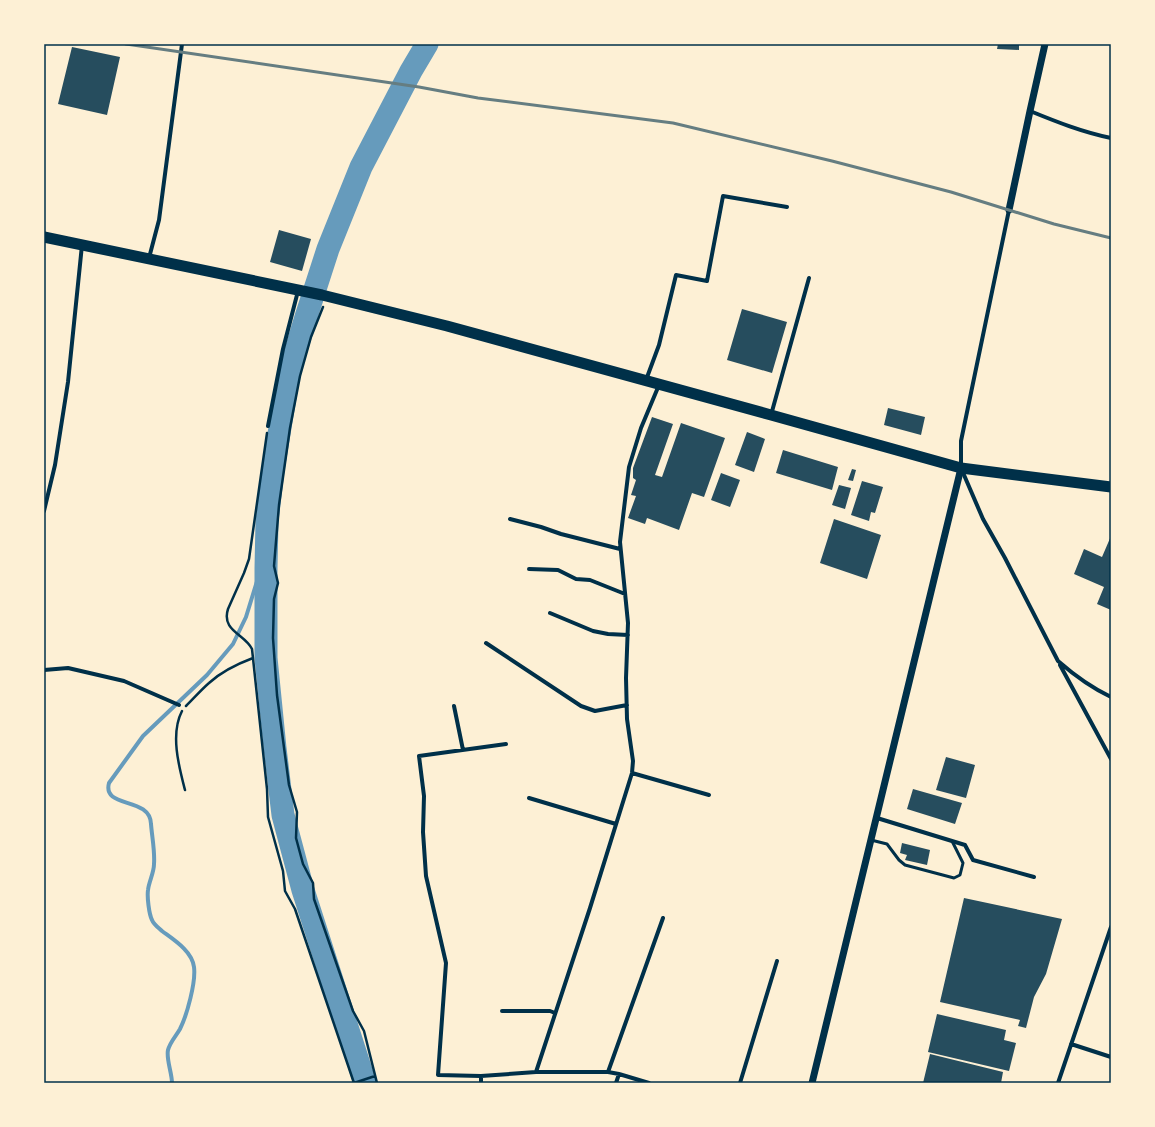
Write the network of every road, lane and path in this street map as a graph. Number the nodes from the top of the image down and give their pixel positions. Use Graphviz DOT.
graph roads {
  1 [pos="182,44"];
  2 [pos="1045,44"];
  3 [pos="1030,111"];
  4 [pos="1111,138"];
  5 [pos="787,208"];
  6 [pos="1009,210"];
  7 [pos="44,237"];
  8 [pos="82,244"];
  9 [pos="149,258"];
  10 [pos="809,278"];
  11 [pos="301,290"];
  12 [pos="325,295"];
  13 [pos="646,381"];
  14 [pos="659,385"];
  15 [pos="771,415"];
  16 [pos="268,426"];
  17 [pos="623,465"];
  18 [pos="629,467"];
  19 [pos="961,468"];
  20 [pos="1111,487"];
  21 [pos="44,511"];
  22 [pos="510,519"];
  23 [pos="620,549"];
  24 [pos="529,569"];
  25 [pos="625,594"];
  26 [pos="550,613"];
  27 [pos="628,635"];
  28 [pos="486,643"];
  29 [pos="254,658"];
  30 [pos="1058,661"];
  31 [pos="44,670"];
  32 [pos="1111,697"];
  33 [pos="626,705"];
  34 [pos="179,706"];
  35 [pos="454,706"];
  36 [pos="506,744"];
  37 [pos="463,750"];
  38 [pos="1111,759"];
  39 [pos="632,773"];
  40 [pos="186,790"];
  41 [pos="709,795"];
  42 [pos="529,798"];
  43 [pos="877,818"];
  44 [pos="616,824"];
  45 [pos="871,840"];
  46 [pos="952,841"];
  47 [pos="1034,877"];
  48 [pos="663,918"];
  49 [pos="1111,927"];
  50 [pos="777,961"];
  51 [pos="502,1011"];
  52 [pos="555,1013"];
  53 [pos="1071,1044"];
  54 [pos="1111,1057"];
  55 [pos="536,1072"];
  56 [pos="608,1072"];
  57 [pos="619,1074"];
  58 [pos="375,1076"];
  59 [pos="481,1076"];
  60 [pos="355,1082"];
  61 [pos="377,1083"];
  62 [pos="481,1083"];
  63 [pos="616,1083"];
  64 [pos="648,1083"];
  65 [pos="740,1083"];
  66 [pos="812,1083"];
  67 [pos="1058,1083"];
  1 -- 9 [label="street"];
  2 -- 3 [label="street"];
  3 -- 4 [label="street"];
  3 -- 6 [label="street"];
  5 -- 13 [label="street"];
  6 -- 19 [label="street"];
  7 -- 8 [label="highway"];
  8 -- 9 [label="highway"];
  8 -- 21 [label="street"];
  9 -- 11 [label="highway"];
  10 -- 15 [label="street"];
  11 -- 12 [label="highway"];
  11 -- 16 [label="street"];
  12 -- 13 [label="highway"];
  12 -- 58 [label="path"];
  13 -- 14 [label="highway"];
  14 -- 15 [label="highway"];
  14 -- 18 [label="street"];
  15 -- 19 [label="highway"];
  16 -- 29 [label="path"];
  17 -- 18 [label="street"];
  18 -- 23 [label="street"];
  19 -- 20 [label="highway"];
  19 -- 30 [label="street"];
  19 -- 43 [label="street"];
  22 -- 23 [label="street"];
  23 -- 25 [label="street"];
  24 -- 25 [label="street"];
  25 -- 27 [label="street"];
  26 -- 27 [label="street"];
  27 -- 33 [label="street"];
  28 -- 33 [label="street"];
  29 -- 40 [label="path"];
  29 -- 60 [label="path"];
  30 -- 32 [label="street"];
  30 -- 38 [label="street"];
  31 -- 34 [label="street"];
  33 -- 39 [label="street"];
  35 -- 37 [label="street"];
  36 -- 37 [label="street"];
  37 -- 59 [label="street"];
  39 -- 41 [label="street"];
  39 -- 44 [label="street"];
  42 -- 44 [label="street"];
  43 -- 45 [label="street"];
  43 -- 46 [label="street"];
  44 -- 52 [label="street"];
  45 -- 46 [label="lane"];
  45 -- 66 [label="street"];
  46 -- 47 [label="street"];
  48 -- 56 [label="street"];
  49 -- 53 [label="street"];
  50 -- 65 [label="street"];
  51 -- 52 [label="street"];
  52 -- 55 [label="street"];
  53 -- 54 [label="street"];
  53 -- 67 [label="street"];
  55 -- 56 [label="street"];
  55 -- 59 [label="street"];
  56 -- 57 [label="street"];
  57 -- 63 [label="street"];
  57 -- 64 [label="street"];
  58 -- 60 [label="path"];
  58 -- 61 [label="path"];
  59 -- 62 [label="street"];
}
